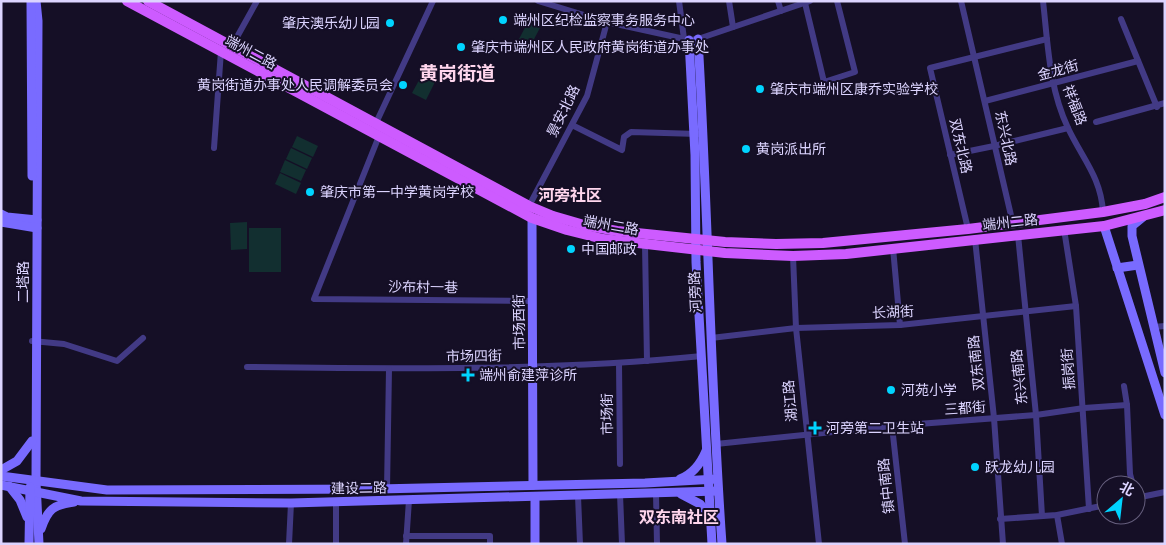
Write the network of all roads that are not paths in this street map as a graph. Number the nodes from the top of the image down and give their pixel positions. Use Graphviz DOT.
graph roads {
  1 [pos="127,1"];
  2 [pos="257,1"];
  3 [pos="433,1"];
  4 [pos="538,1"];
  5 [pos="679,1"];
  6 [pos="728,1"];
  7 [pos="778,1"];
  8 [pos="837,1"];
  9 [pos="961,1"];
  10 [pos="1044,1"];
  11 [pos="38,2"];
  12 [pos="808,2"];
  13 [pos="145,4"];
  14 [pos="781,11"];
  15 [pos="1121,19"];
  16 [pos="607,22"];
  17 [pos="732,27"];
  18 [pos="691,39"];
  19 [pos="1047,39"];
  20 [pos="232,46"];
  21 [pos="221,51"];
  22 [pos="974,57"];
  23 [pos="1138,61"];
  24 [pos="1052,84"];
  25 [pos="985,100"];
  26 [pos="1165,103"];
  27 [pos="1157,106"];
  28 [pos="1096,122"];
  29 [pos="376,123"];
  30 [pos="572,124"];
  31 [pos="1068,128"];
  32 [pos="699,134"];
  33 [pos="379,136"];
  34 [pos="994,146"];
  35 [pos="214,148"];
  36 [pos="950,155"];
  37 [pos="1165,197"];
  38 [pos="529,206"];
  39 [pos="1165,210"];
  40 [pos="1103,212"];
  41 [pos="1,214"];
  42 [pos="1143,217"];
  43 [pos="532,218"];
  44 [pos="1,222"];
  45 [pos="34,224"];
  46 [pos="1012,224"];
  47 [pos="1104,226"];
  48 [pos="968,229"];
  49 [pos="1064,229"];
  50 [pos="664,235"];
  51 [pos="1018,235"];
  52 [pos="695,239"];
  53 [pos="975,240"];
  54 [pos="645,245"];
  55 [pos="706,245"];
  56 [pos="662,246"];
  57 [pos="725,247"];
  58 [pos="893,248"];
  59 [pos="695,250"];
  60 [pos="793,256"];
  61 [pos="1138,265"];
  62 [pos="1117,268"];
  63 [pos="532,302"];
  64 [pos="1076,306"];
  65 [pos="1025,313"];
  66 [pos="984,316"];
  67 [pos="900,325"];
  68 [pos="1165,326"];
  69 [pos="1153,327"];
  70 [pos="796,328"];
  71 [pos="143,338"];
  72 [pos="711,338"];
  73 [pos="34,341"];
  74 [pos="702,356"];
  75 [pos="647,361"];
  76 [pos="619,363"];
  77 [pos="247,367"];
  78 [pos="533,368"];
  79 [pos="389,369"];
  80 [pos="1165,373"];
  81 [pos="1124,386"];
  82 [pos="1127,405"];
  83 [pos="1084,408"];
  84 [pos="1036,415"];
  85 [pos="1165,415"];
  86 [pos="994,418"];
  87 [pos="892,426"];
  88 [pos="806,434"];
  89 [pos="32,440"];
  90 [pos="712,446"];
  91 [pos="620,464"];
  92 [pos="1,470"];
  93 [pos="1130,475"];
  94 [pos="1,476"];
  95 [pos="713,479"];
  96 [pos="675,480"];
  97 [pos="33,481"];
  98 [pos="645,483"];
  99 [pos="533,485"];
  100 [pos="5,486"];
  101 [pos="387,488"];
  102 [pos="107,490"];
  103 [pos="714,491"];
  104 [pos="34,492"];
  105 [pos="1165,492"];
  106 [pos="656,493"];
  107 [pos="678,493"];
  108 [pos="620,494"];
  109 [pos="646,494"];
  110 [pos="578,496"];
  111 [pos="1146,496"];
  112 [pos="535,497"];
  113 [pos="409,500"];
  114 [pos="81,501"];
  115 [pos="106,501"];
  116 [pos="336,502"];
  117 [pos="291,503"];
  118 [pos="1096,507"];
  119 [pos="1089,509"];
  120 [pos="1057,515"];
  121 [pos="710,516"];
  122 [pos="1042,516"];
  123 [pos="1000,519"];
  124 [pos="29,522"];
  125 [pos="406,536"];
  126 [pos="39,540"];
  127 [pos="29,544"];
  128 [pos="289,544"];
  129 [pos="336,544"];
  130 [pos="406,544"];
  131 [pos="490,544"];
  132 [pos="535,544"];
  133 [pos="580,544"];
  134 [pos="622,544"];
  135 [pos="657,544"];
  136 [pos="712,544"];
  137 [pos="722,544"];
  138 [pos="819,544"];
  139 [pos="905,544"];
  140 [pos="1003,544"];
  141 [pos="1062,544"];
  1 -- 13 [label="main road, 端州二路"];
  2 -- 20 [label="street"];
  3 -- 29 [label="street"];
  4 -- 16 [label="street"];
  5 -- 18 [label="street, 河旁路"];
  6 -- 17 [label="street"];
  7 -- 14 [label="street"];
  8 -- 12 [label="street"];
  9 -- 22 [label="street, 东兴北路"];
  10 -- 19 [label="street, 祥福路"];
  11 -- 45 [label="street, 二塔路"];
  11 -- 45 [label="street, 二塔路"];
  12 -- 14 [label="street"];
  13 -- 20 [label="main road, 端州二路"];
  13 -- 21 [label="main road, 端州二路"];
  14 -- 17 [label="street"];
  15 -- 23 [label="street"];
  16 -- 18 [label="street"];
  16 -- 30 [label="street, 景安北路"];
  17 -- 18 [label="street"];
  18 -- 32 [label="street, 河旁路"];
  19 -- 22 [label="street"];
  19 -- 24 [label="street, 祥福路"];
  20 -- 29 [label="main road, 端州二路"];
  21 -- 33 [label="main road, 端州二路"];
  21 -- 35 [label="street"];
  22 -- 25 [label="street, 东兴北路"];
  22 -- 36 [label="street, 双东北路"];
  23 -- 24 [label="street, 金龙街"];
  23 -- 27 [label="street"];
  24 -- 25 [label="street, 金龙街"];
  24 -- 31 [label="street, 祥福路"];
  25 -- 34 [label="street, 东兴北路"];
  26 -- 27 [label="street"];
  27 -- 28 [label="street"];
  29 -- 38 [label="main road, 端州二路"];
  30 -- 32 [label="street"];
  30 -- 38 [label="street, 景安北路"];
  31 -- 34 [label="street"];
  31 -- 40 [label="street, 祥福路"];
  32 -- 52 [label="street, 河旁路"];
  32 -- 55 [label="street, 河旁路"];
  33 -- 43 [label="main road, 端州二路"];
  33 -- 63 [label="street, 沙布村一巷"];
  34 -- 36 [label="street"];
  34 -- 46 [label="street, 东兴北路"];
  36 -- 48 [label="street, 双东北路"];
  37 -- 40 [label="main road, 端州二路"];
  38 -- 50 [label="main road, 端州二路"];
  39 -- 42 [label="main road, 端州二路"];
  40 -- 46 [label="main road, 端州二路"];
  41 -- 45 [label="street"];
  42 -- 47 [label="main road, 端州二路"];
  42 -- 61 [label="street"];
  43 -- 54 [label="main road, 端州二路"];
  43 -- 63 [label="street, 市场西街"];
  44 -- 45 [label="street"];
  45 -- 73 [label="street, 二塔路"];
  46 -- 48 [label="main road, 端州二路"];
  47 -- 49 [label="main road, 端州二路"];
  47 -- 62 [label="street"];
  48 -- 57 [label="main road, 端州二路"];
  49 -- 51 [label="main road, 端州二路"];
  49 -- 64 [label="street, 振岗街"];
  50 -- 52 [label="main road, 端州二路"];
  50 -- 56 [label="main road"];
  51 -- 53 [label="main road, 端州二路"];
  51 -- 65 [label="street, 东兴南路"];
  52 -- 55 [label="main road, 端州二路"];
  52 -- 59 [label="street, 河旁路"];
  53 -- 58 [label="main road, 端州二路"];
  53 -- 66 [label="street, 双东南路"];
  54 -- 56 [label="main road, 端州二路"];
  54 -- 75 [label="street"];
  55 -- 57 [label="main road, 端州二路"];
  55 -- 59 [label="main road, 端州二路"];
  55 -- 72 [label="street, 河旁路"];
  56 -- 59 [label="main road, 端州二路"];
  57 -- 60 [label="main road, 端州二路"];
  58 -- 60 [label="main road, 端州二路"];
  58 -- 67 [label="street"];
  59 -- 74 [label="street, 河旁路"];
  60 -- 70 [label="street, 湖江路"];
  61 -- 62 [label="street"];
  61 -- 69 [label="street"];
  62 -- 85 [label="street"];
  63 -- 78 [label="street, 市场西街"];
  64 -- 65 [label="street, 长湖街"];
  64 -- 83 [label="street, 振岗街"];
  65 -- 66 [label="street, 长湖街"];
  65 -- 84 [label="street, 东兴南路"];
  66 -- 67 [label="street, 长湖街"];
  66 -- 86 [label="street, 双东南路"];
  67 -- 70 [label="street, 长湖街"];
  68 -- 69 [label="street"];
  69 -- 80 [label="street"];
  70 -- 72 [label="street, 长湖街"];
  70 -- 88 [label="street, 湖江路"];
  71 -- 73 [label="street"];
  72 -- 90 [label="street, 河旁路"];
  73 -- 89 [label="street, 二塔路"];
  73 -- 97 [label="street, 二塔路"];
  74 -- 75 [label="street, 市场四街"];
  74 -- 90 [label="street, 河旁路"];
  75 -- 76 [label="street, 市场四街"];
  76 -- 78 [label="street, 市场四街"];
  76 -- 91 [label="street, 市场街"];
  77 -- 79 [label="street, 市场四街"];
  78 -- 79 [label="street, 市场四街"];
  78 -- 99 [label="street, 市场西街"];
  79 -- 101 [label="street"];
  81 -- 82 [label="street"];
  82 -- 83 [label="street, 三都街"];
  82 -- 93 [label="street"];
  83 -- 84 [label="street, 三都街"];
  83 -- 119 [label="street, 振岗街"];
  84 -- 86 [label="street, 三都街"];
  84 -- 122 [label="street, 东兴南路"];
  86 -- 87 [label="street, 三都街"];
  86 -- 123 [label="street, 双东南路"];
  87 -- 88 [label="street, 三都街"];
  87 -- 139 [label="street, 镇中南路"];
  88 -- 90 [label="street, 三都街"];
  88 -- 138 [label="street, 湖江路"];
  89 -- 92 [label="street"];
  89 -- 97 [label="street, 二塔路"];
  90 -- 95 [label="street, 河旁路"];
  90 -- 96 [label="street"];
  94 -- 97 [label="street, 建设二路"];
  95 -- 96 [label="street, 建设二路"];
  95 -- 103 [label="street, 河旁路"];
  96 -- 98 [label="street, 建设二路"];
  97 -- 102 [label="street, 建设二路"];
  97 -- 104 [label="street"];
  98 -- 99 [label="street, 建设二路"];
  98 -- 109 [label="street"];
  99 -- 101 [label="street, 建设二路"];
  100 -- 104 [label="street, 建设二路"];
  100 -- 124 [label="street"];
  101 -- 102 [label="street, 建设二路"];
  102 -- 115 [label="street"];
  103 -- 107 [label="street, 建设二路"];
  103 -- 121 [label="street, 河旁路"];
  103 -- 137 [label="street, 河旁路"];
  104 -- 114 [label="street, 建设二路"];
  104 -- 124 [label="street"];
  104 -- 126 [label="street"];
  105 -- 111 [label="street"];
  106 -- 107 [label="street, 建设二路"];
  106 -- 109 [label="street, 建设二路"];
  106 -- 135 [label="street"];
  107 -- 121 [label="street"];
  108 -- 109 [label="street, 建设二路"];
  108 -- 110 [label="street, 建设二路"];
  108 -- 134 [label="street"];
  110 -- 112 [label="street, 建设二路"];
  110 -- 133 [label="street"];
  112 -- 113 [label="street, 建设二路"];
  112 -- 132 [label="street"];
  113 -- 116 [label="street, 建设二路"];
  113 -- 125 [label="street"];
  114 -- 115 [label="street, 建设二路"];
  114 -- 126 [label="street"];
  115 -- 117 [label="street, 建设二路"];
  116 -- 117 [label="street, 建设二路"];
  116 -- 129 [label="street"];
  117 -- 128 [label="street"];
  118 -- 119 [label="street"];
  119 -- 120 [label="street"];
  120 -- 122 [label="street"];
  120 -- 141 [label="street"];
  121 -- 136 [label="street, 河旁路"];
  122 -- 123 [label="street"];
  123 -- 140 [label="street, 双东南路"];
  124 -- 127 [label="street"];
  125 -- 130 [label="street"];
  125 -- 131 [label="street"];
}
